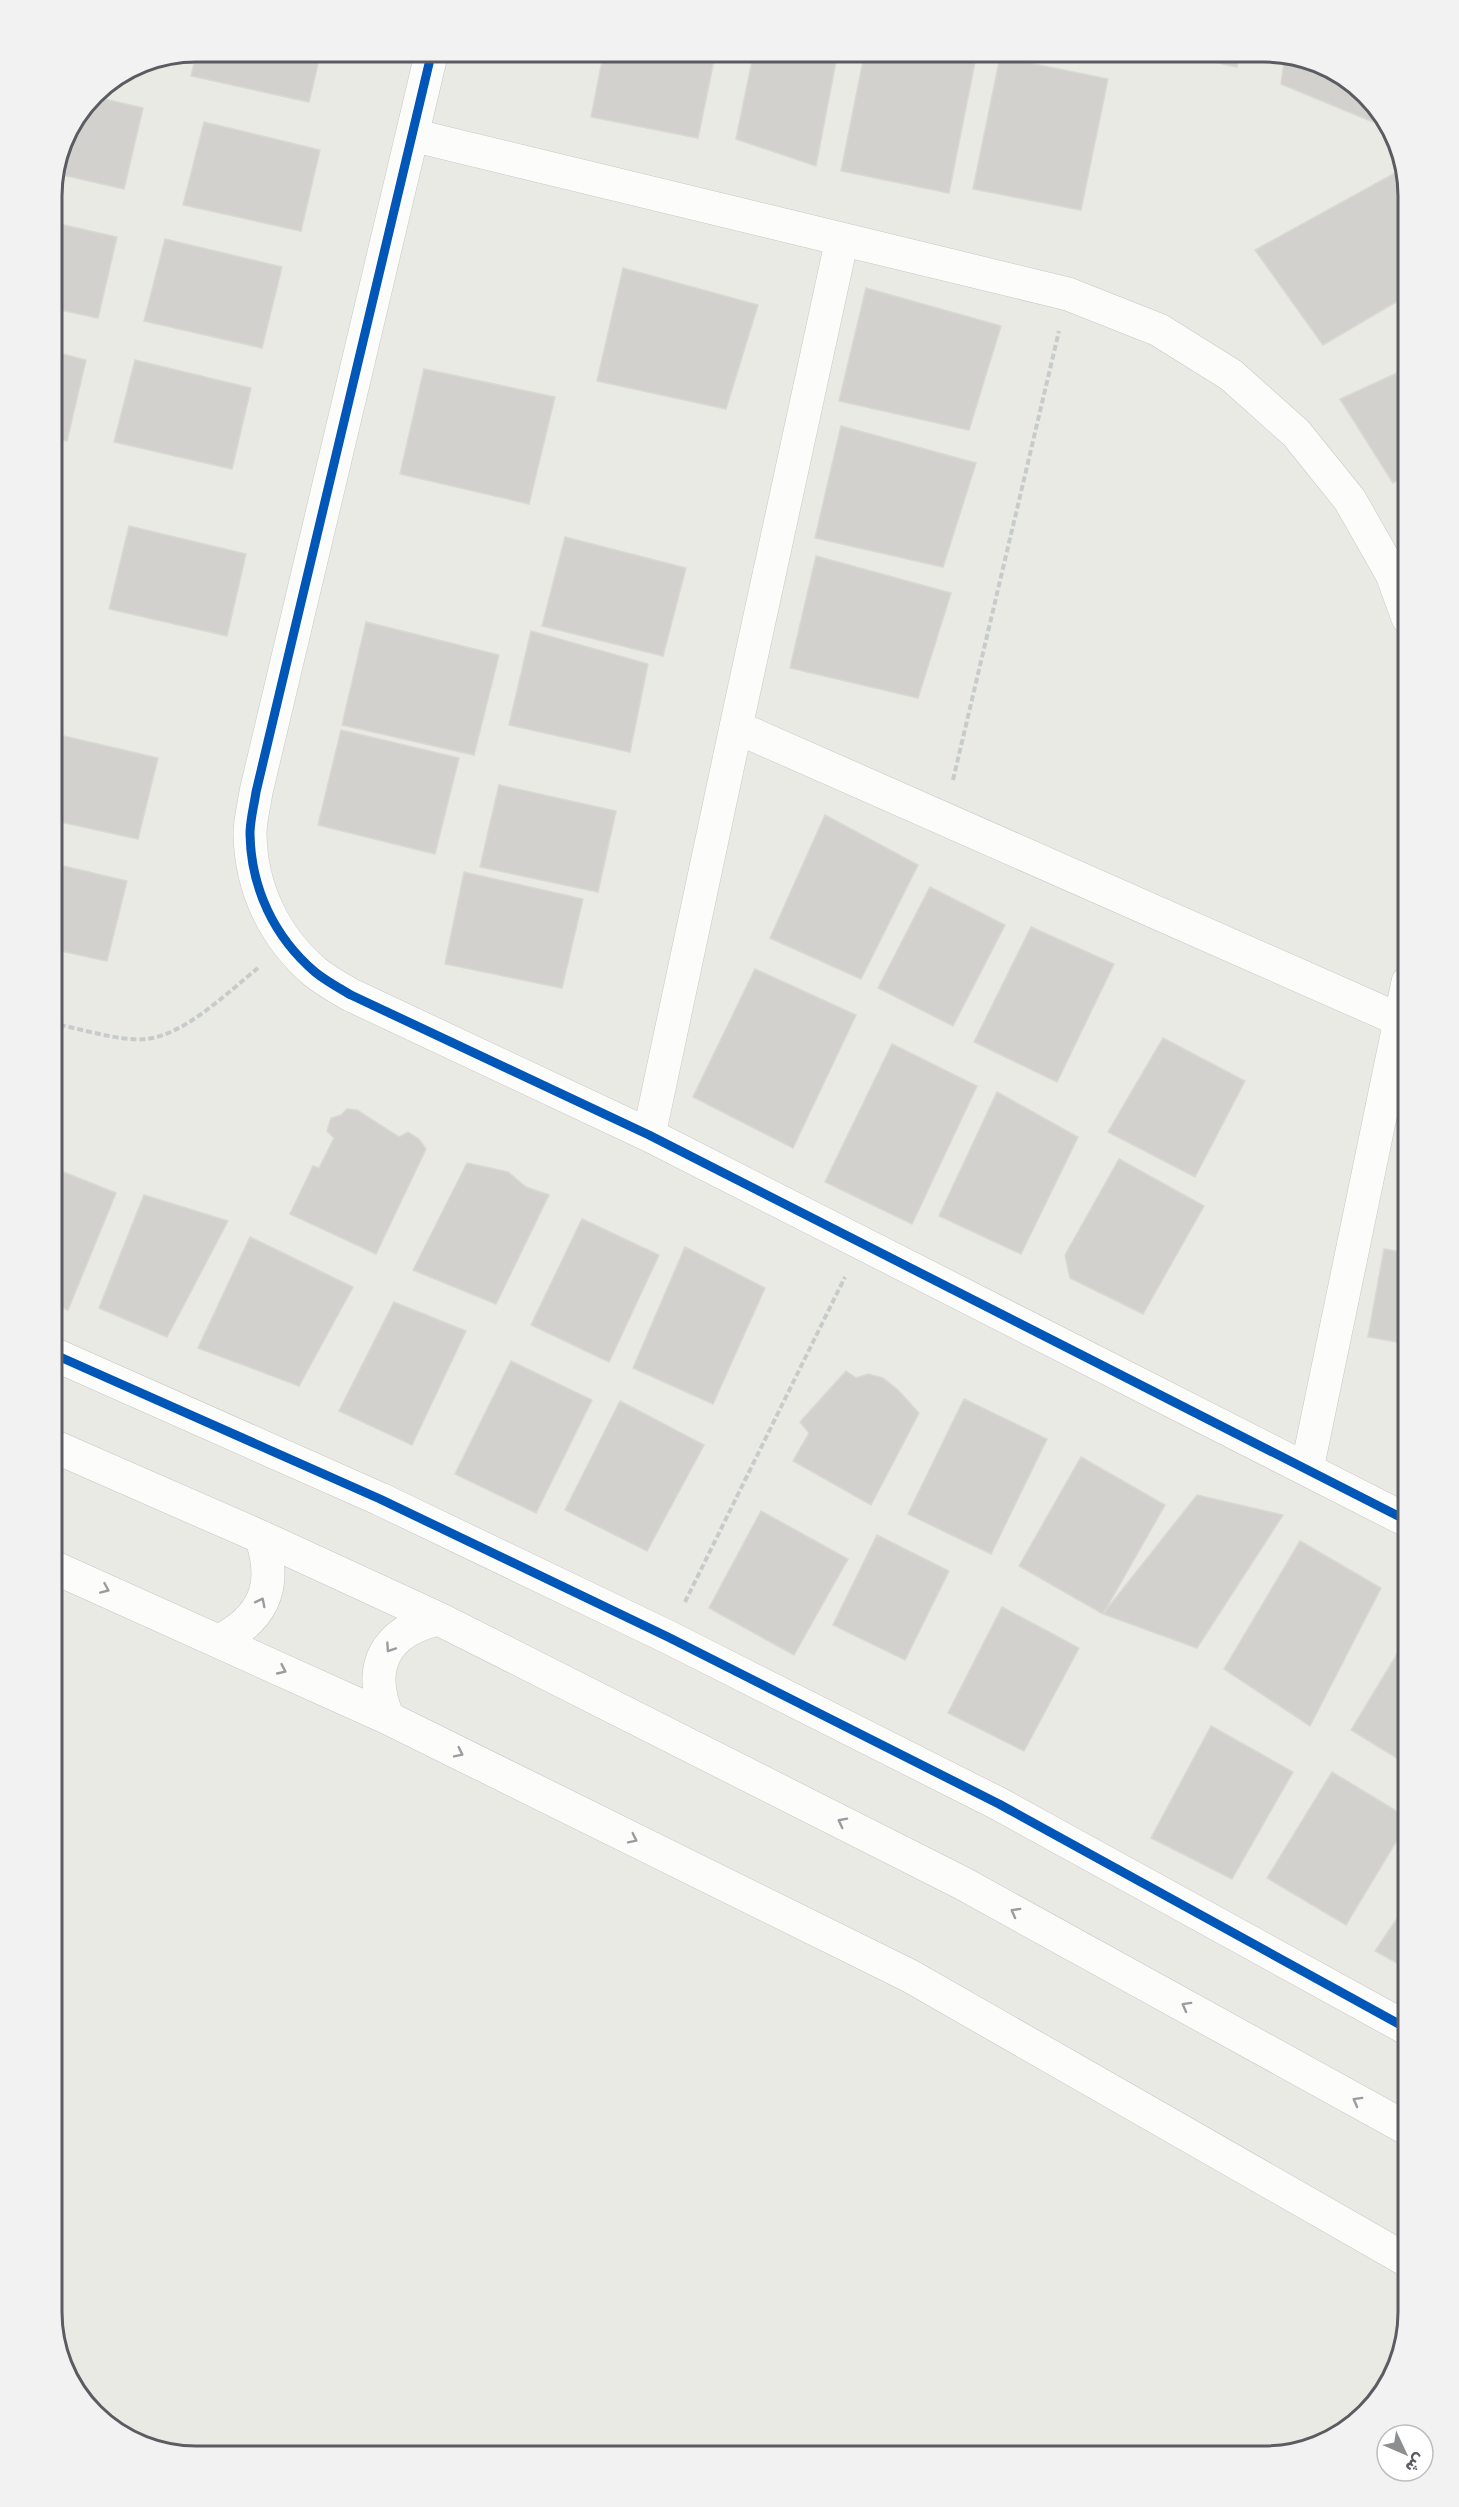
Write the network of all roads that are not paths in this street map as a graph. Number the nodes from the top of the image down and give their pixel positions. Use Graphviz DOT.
graph roads {
  1 [pos="429,62"];
  2 [pos="412,135"];
  3 [pos="842,239"];
  4 [pos="1397,588"];
  5 [pos="736,727"];
  6 [pos="1397,1019"];
  7 [pos="1397,1034"];
  8 [pos="649,1135"];
  9 [pos="62,1358"];
  10 [pos="62,1450"];
  11 [pos="1307,1469"];
  12 [pos="1397,1515"];
  13 [pos="261,1537"];
  14 [pos="62,1571"];
  15 [pos="439,1619"];
  16 [pos="219,1641"];
  17 [pos="388,1718"];
  18 [pos="1397,2023"];
  19 [pos="1397,2123"];
  20 [pos="1397,2255"];
  1 -- 2 [label="street"];
  2 -- 3 [label="street"];
  2 -- 8 [label="street"];
  3 -- 4 [label="street"];
  3 -- 5 [label="street"];
  5 -- 6 [label="street"];
  5 -- 8 [label="street"];
  7 -- 11 [label="street"];
  8 -- 11 [label="street"];
  9 -- 18 [label="street"];
  10 -- 13 [label="street"];
  11 -- 12 [label="street"];
  13 -- 15 [label="street"];
  16 -- 13 [label="street, one-way"];
  14 -- 16 [label="street, one-way"];
  15 -- 17 [label="street, one-way"];
  19 -- 15 [label="street, one-way"];
  16 -- 17 [label="street, one-way"];
  17 -- 20 [label="street, one-way"];
}
